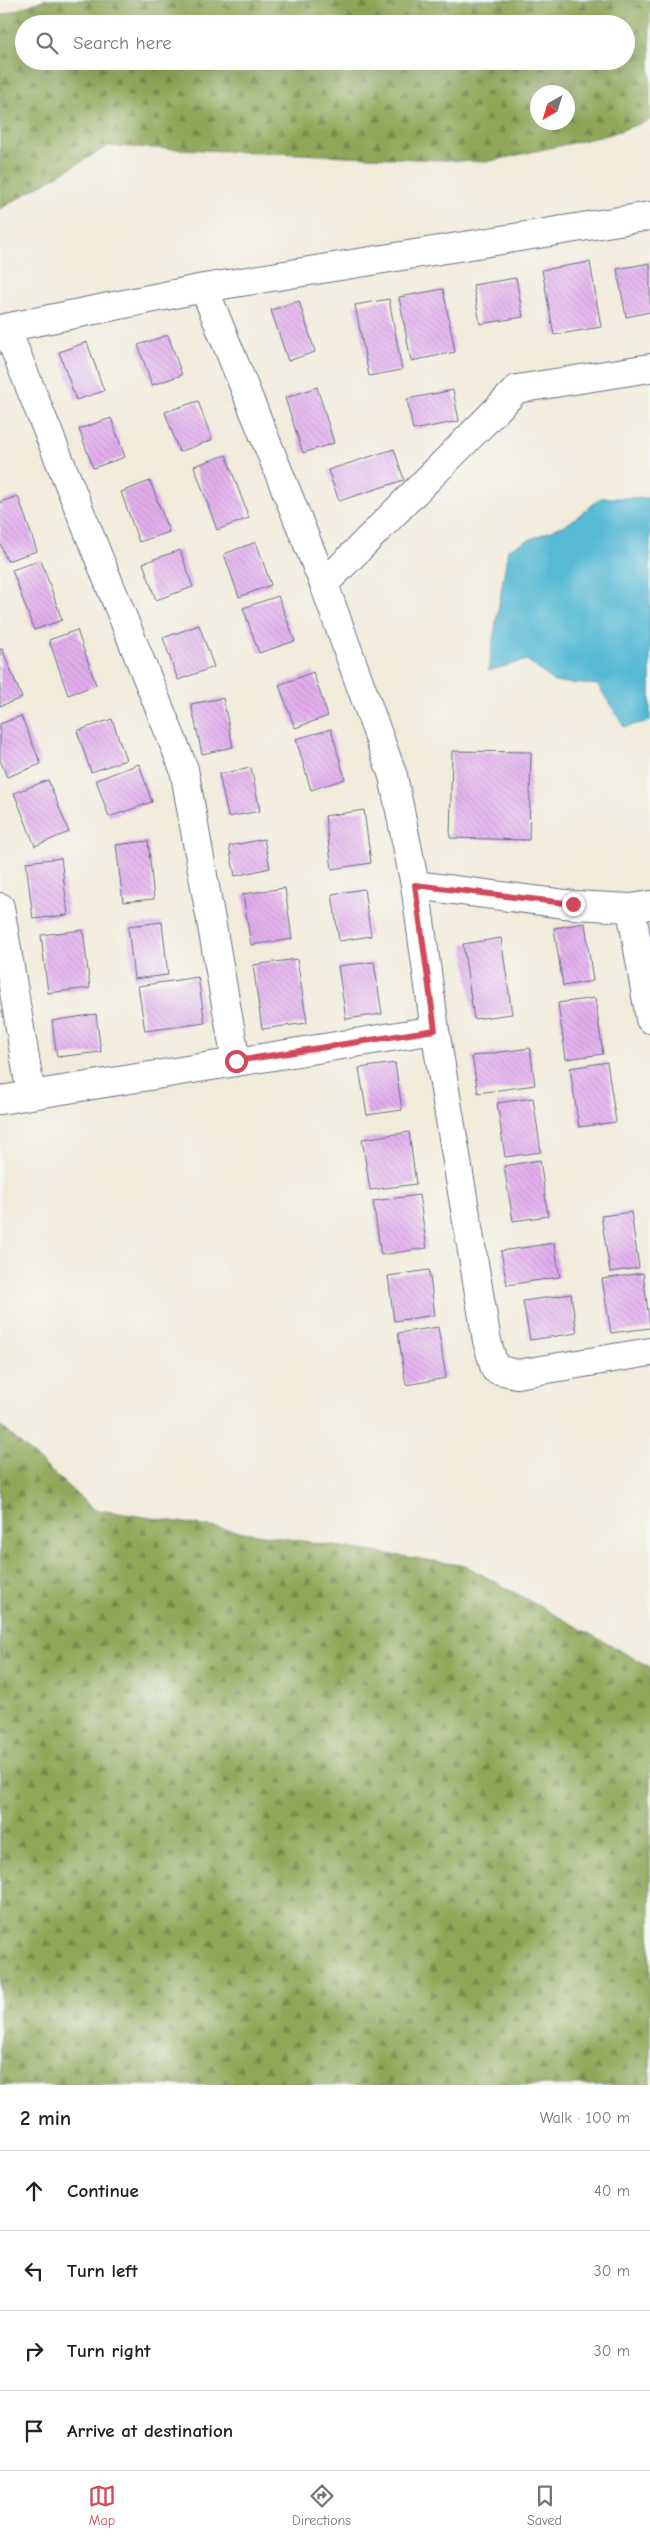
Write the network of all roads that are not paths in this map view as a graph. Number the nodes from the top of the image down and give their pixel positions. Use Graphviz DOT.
graph roads {
  1 [pos="650,216"];
  2 [pos="204,288"];
  3 [pos="3,329"];
  4 [pos="650,368"];
  5 [pos="324,584"];
  6 [pos="415,885"];
  7 [pos="641,906"];
  8 [pos="0,907"];
  9 [pos="650,1019"];
  10 [pos="435,1030"];
  11 [pos="236,1061"];
  12 [pos="31,1094"];
  13 [pos="0,1100"];
  14 [pos="650,1352"];
  1 -- 2 [label="street"];
  2 -- 3 [label="street"];
  2 -- 5 [label="street"];
  3 -- 11 [label="street"];
  4 -- 5 [label="street"];
  5 -- 6 [label="street"];
  6 -- 7 [label="street"];
  6 -- 10 [label="street"];
  7 -- 9 [label="street"];
  8 -- 12 [label="street"];
  10 -- 11 [label="street"];
  10 -- 14 [label="street"];
  11 -- 12 [label="street"];
  12 -- 13 [label="street"];
}
